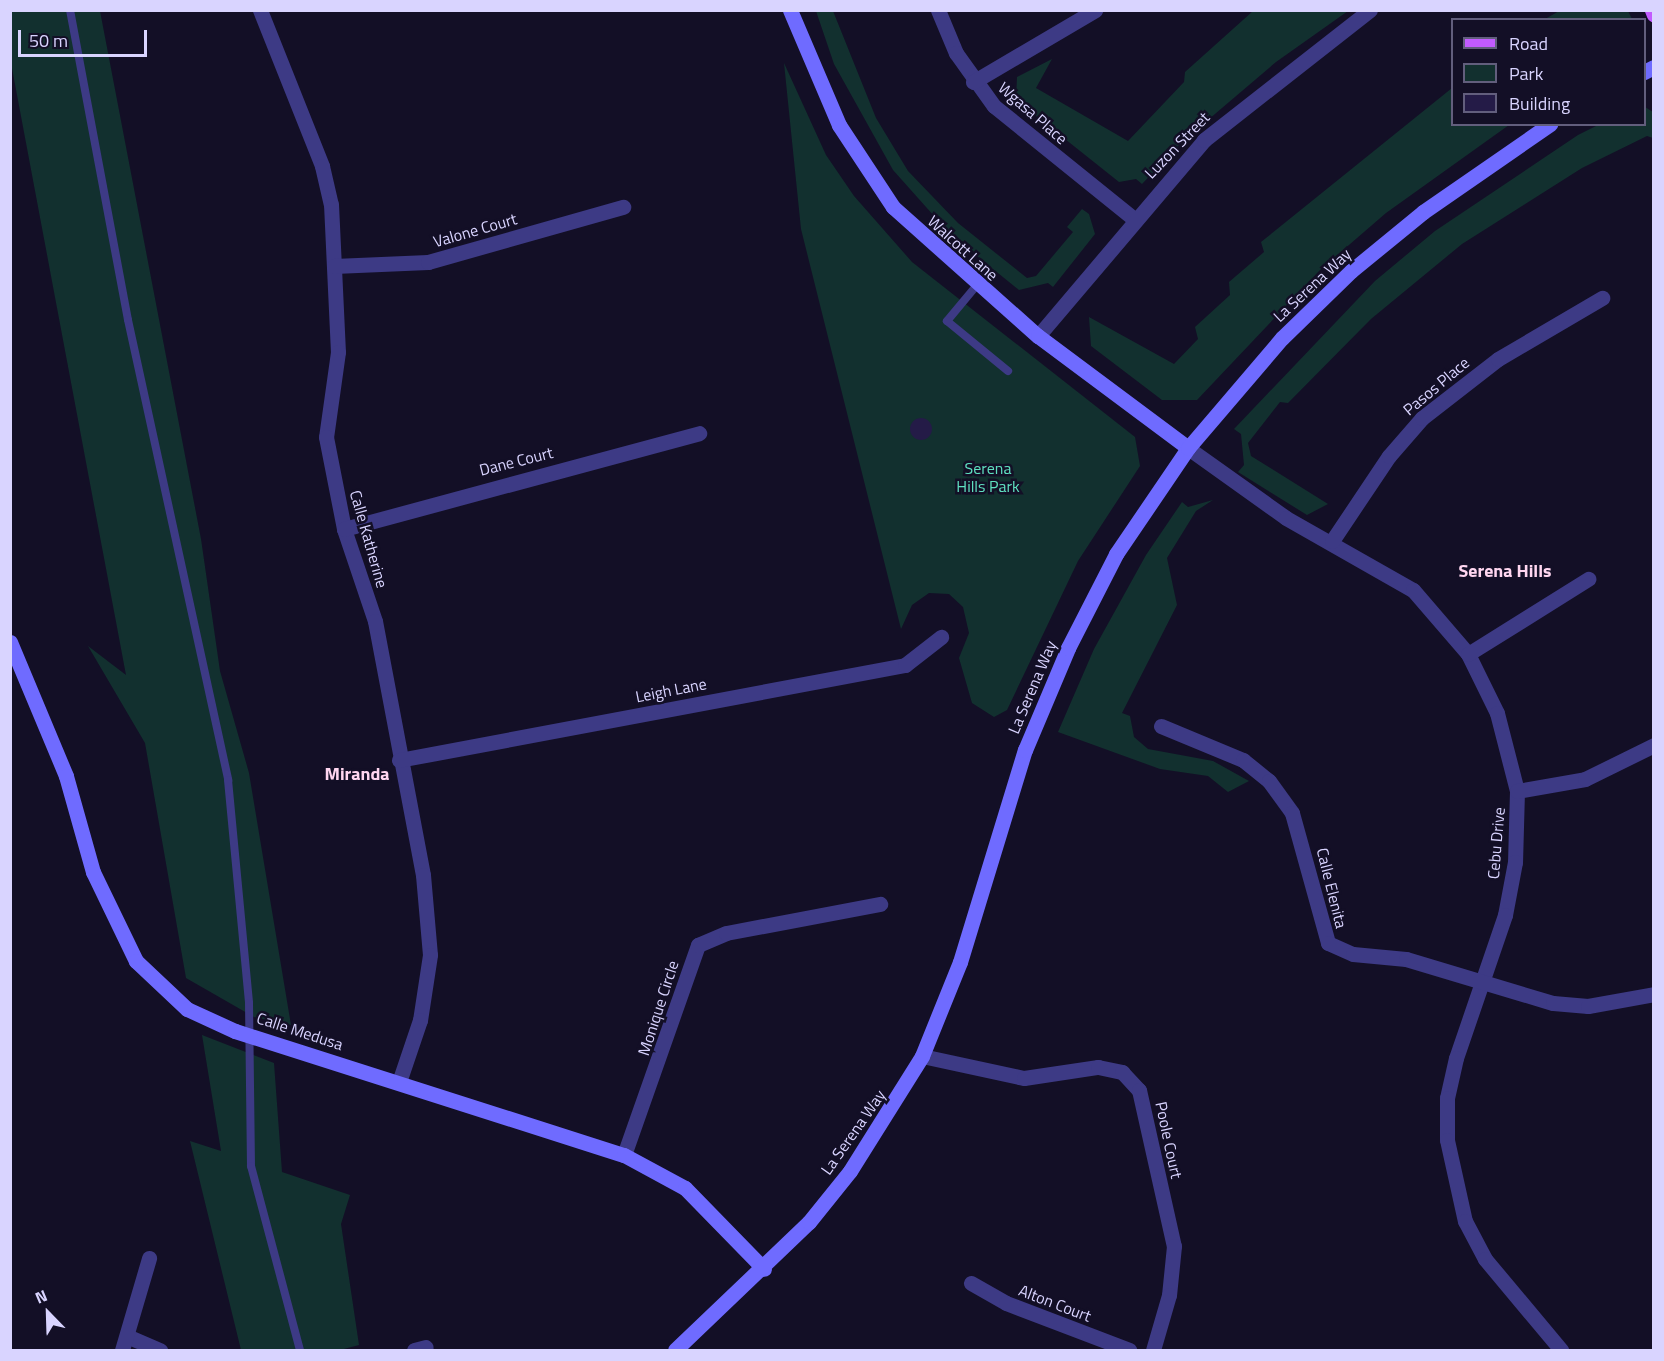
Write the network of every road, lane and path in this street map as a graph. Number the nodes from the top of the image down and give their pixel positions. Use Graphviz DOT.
graph roads {
  1 [pos="70,10"];
  2 [pos="260,10"];
  3 [pos="790,10"];
  4 [pos="938,10"];
  5 [pos="1095,10"];
  6 [pos="1370,10"];
  7 [pos="1652,10"];
  8 [pos="1653,15"];
  9 [pos="973,82"];
  10 [pos="1547,126"];
  11 [pos="623,207"];
  12 [pos="1133,218"];
  13 [pos="334,266"];
  14 [pos="976,285"];
  15 [pos="1602,298"];
  16 [pos="1038,336"];
  17 [pos="1008,371"];
  18 [pos="699,433"];
  19 [pos="1188,448"];
  20 [pos="344,529"];
  21 [pos="1332,541"];
  22 [pos="1588,579"];
  23 [pos="941,637"];
  24 [pos="10,642"];
  25 [pos="1468,654"];
  26 [pos="1161,726"];
  27 [pos="1653,745"];
  28 [pos="399,760"];
  29 [pos="1517,791"];
  30 [pos="880,904"];
  31 [pos="1480,984"];
  32 [pos="1653,994"];
  33 [pos="248,1033"];
  34 [pos="922,1056"];
  35 [pos="399,1082"];
  36 [pos="624,1155"];
  37 [pos="150,1258"];
  38 [pos="764,1269"];
  39 [pos="971,1283"];
  40 [pos="125,1344"];
  41 [pos="160,1350"];
  42 [pos="300,1350"];
  43 [pos="675,1350"];
  44 [pos="1129,1350"];
  45 [pos="1153,1350"];
  46 [pos="1561,1350"];
  1 -- 33 [label="lane"];
  2 -- 13 [label="street, Calle Katherine"];
  3 -- 14 [label="street, Walcott Lane"];
  4 -- 9 [label="street, Wgasa Place"];
  5 -- 9 [label="street"];
  6 -- 12 [label="street, Luzon Street"];
  7 -- 8 [label="main road"];
  9 -- 12 [label="street, Wgasa Place"];
  10 -- 19 [label="street, La Serena Way"];
  11 -- 13 [label="street, Valone Court"];
  12 -- 16 [label="street, Luzon Street"];
  13 -- 20 [label="street, Calle Katherine"];
  14 -- 16 [label="street, Walcott Lane"];
  14 -- 17 [label="lane"];
  15 -- 21 [label="street, Pasos Place"];
  16 -- 19 [label="street, Walcott Lane"];
  18 -- 20 [label="street, Dane Court"];
  19 -- 21 [label="street, Cebu Drive"];
  19 -- 34 [label="street, La Serena Way"];
  20 -- 28 [label="street, Calle Katherine"];
  21 -- 25 [label="street, Cebu Drive"];
  22 -- 25 [label="street"];
  23 -- 28 [label="street, Leigh Lane"];
  24 -- 33 [label="street, Calle Medusa"];
  25 -- 29 [label="street, Cebu Drive"];
  26 -- 31 [label="street, Calle Elenita"];
  27 -- 29 [label="street"];
  28 -- 35 [label="street, Calle Katherine"];
  29 -- 31 [label="street, Cebu Drive"];
  30 -- 36 [label="street, Monique Circle"];
  31 -- 32 [label="street, Calle Elenita"];
  31 -- 46 [label="street, Cebu Drive"];
  33 -- 35 [label="street, Calle Medusa"];
  33 -- 42 [label="lane"];
  34 -- 38 [label="street, La Serena Way"];
  34 -- 45 [label="street, Poole Court"];
  35 -- 36 [label="street, Calle Medusa"];
  36 -- 38 [label="street, Calle Medusa"];
  37 -- 40 [label="street"];
  38 -- 43 [label="street, La Serena Way"];
  39 -- 44 [label="street, Alton Court"];
  40 -- 41 [label="street"];
}
